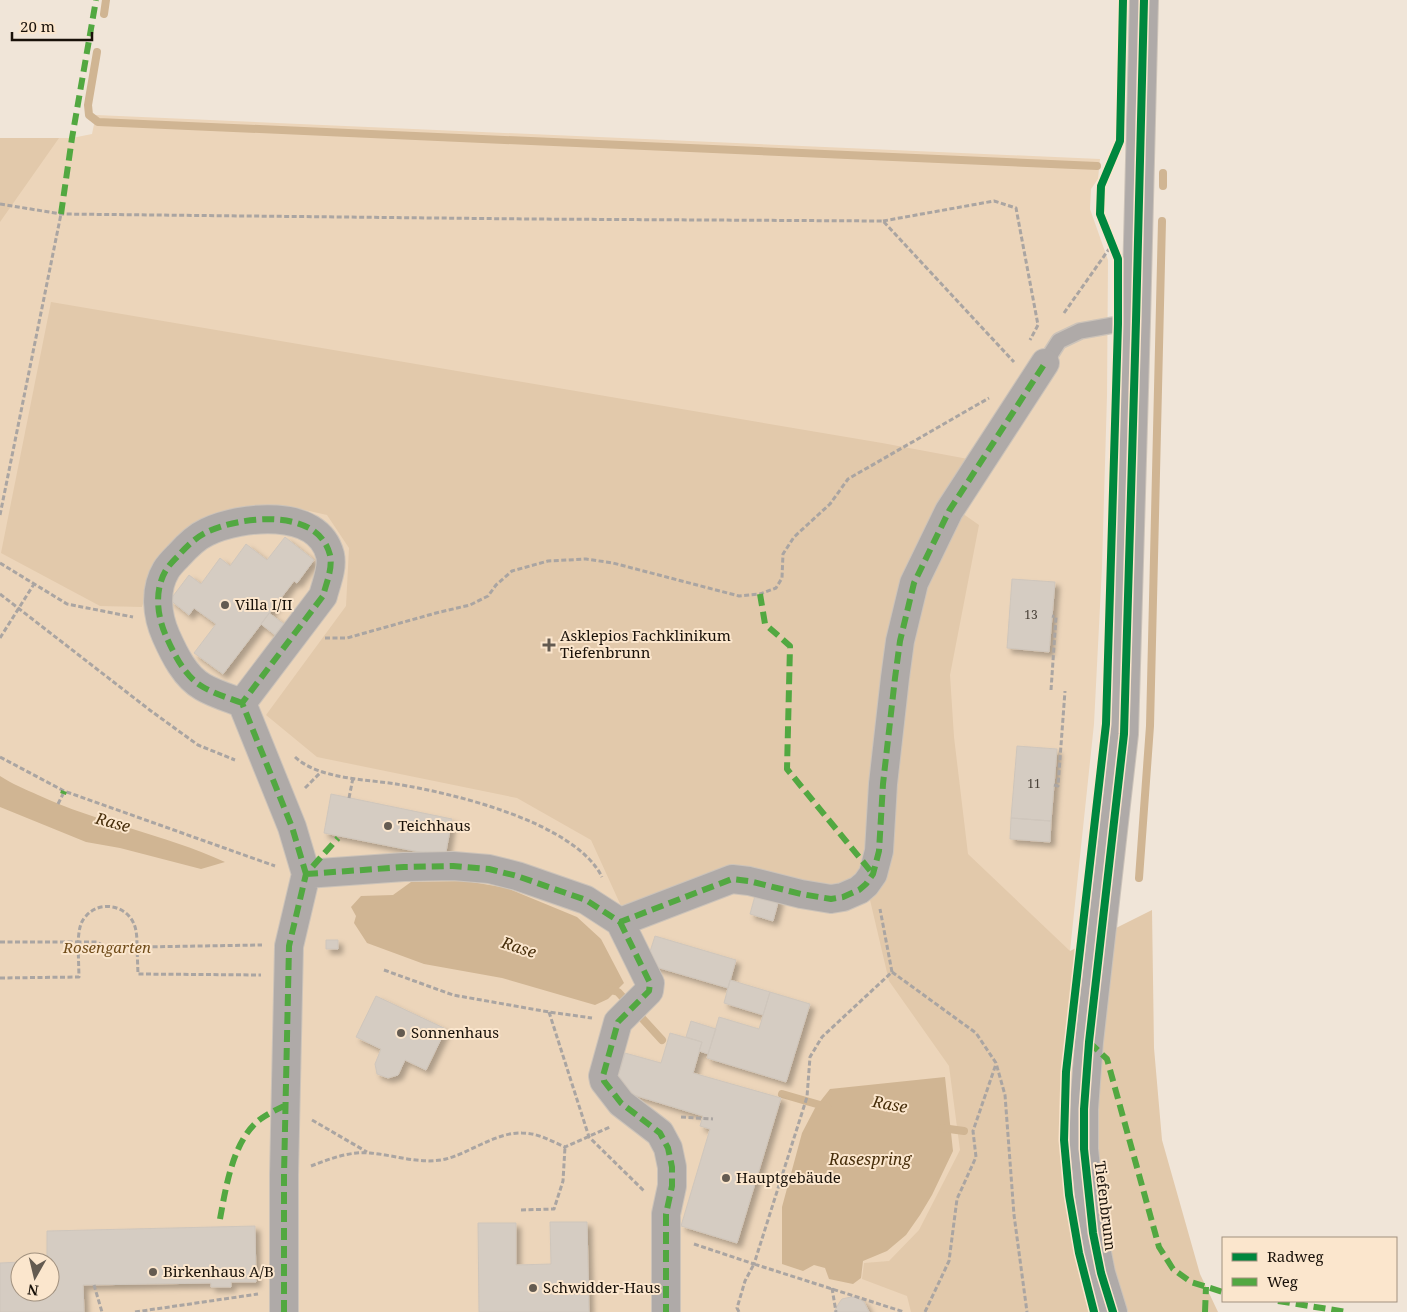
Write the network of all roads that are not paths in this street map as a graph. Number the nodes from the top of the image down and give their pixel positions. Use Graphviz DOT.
graph roads {
  1 [pos="1144,0"];
  2 [pos="1136,321"];
  3 [pos="1041,359"];
  4 [pos="242,703"];
  5 [pos="306,874"];
  6 [pos="615,918"];
  7 [pos="283,1301"];
  8 [pos="666,1312"];
  9 [pos="1113,1312"];
  1 -- 2 [label="street, Tiefenbrunn"];
  2 -- 3 [label="lane"];
  2 -- 9 [label="street, Tiefenbrunn"];
  3 -- 6 [label="street"];
  4 -- 4 [label="street"];
  4 -- 5 [label="street"];
  5 -- 6 [label="street"];
  5 -- 7 [label="street"];
  6 -- 8 [label="street"];
}
